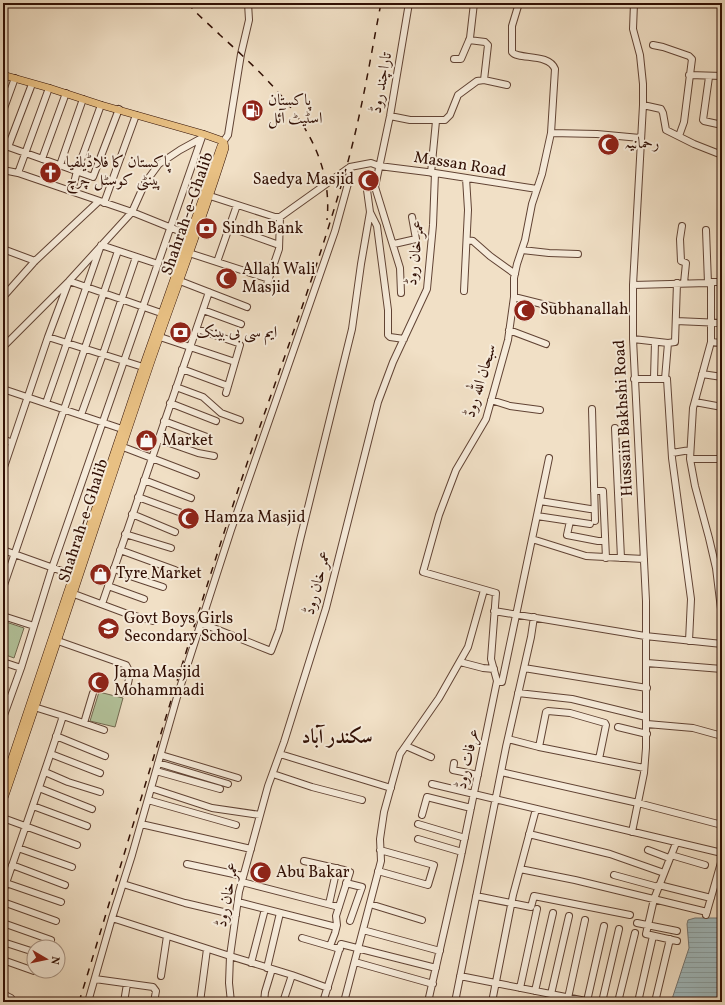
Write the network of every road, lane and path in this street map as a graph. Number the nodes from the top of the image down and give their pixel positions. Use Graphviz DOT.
graph roads {
  1 [pos="248,3"];
  2 [pos="409,3"];
  3 [pos="474,3"];
  4 [pos="518,3"];
  5 [pos="634,3"];
  6 [pos="469,40"];
  7 [pos="653,46"];
  8 [pos="454,59"];
  9 [pos="3,75"];
  10 [pos="689,76"];
  11 [pos="722,76"];
  12 [pos="709,77"];
  13 [pos="15,78"];
  14 [pos="484,80"];
  15 [pos="32,84"];
  16 [pos="507,85"];
  17 [pos="49,88"];
  18 [pos="66,93"];
  19 [pos="83,99"];
  20 [pos="101,105"];
  21 [pos="643,105"];
  22 [pos="119,109"];
  23 [pos="3,111"];
  24 [pos="136,115"];
  25 [pos="390,116"];
  26 [pos="436,121"];
  27 [pos="722,125"];
  28 [pos="551,133"];
  29 [pos="201,136"];
  30 [pos="679,136"];
  31 [pos="640,138"];
  32 [pos="223,142"];
  33 [pos="6,146"];
  34 [pos="25,153"];
  35 [pos="722,155"];
  36 [pos="42,159"];
  37 [pos="60,165"];
  38 [pos="379,166"];
  39 [pos="350,167"];
  40 [pos="77,171"];
  41 [pos="4,172"];
  42 [pos="18,173"];
  43 [pos="433,173"];
  44 [pos="466,178"];
  45 [pos="375,187"];
  46 [pos="537,189"];
  47 [pos="72,191"];
  48 [pos="210,196"];
  49 [pos="101,202"];
  50 [pos="237,205"];
  51 [pos="132,212"];
  52 [pos="370,212"];
  53 [pos="280,217"];
  54 [pos="412,217"];
  55 [pos="682,226"];
  56 [pos="170,227"];
  57 [pos="229,227"];
  58 [pos="706,230"];
  59 [pos="189,235"];
  60 [pos="467,240"];
  61 [pos="394,244"];
  62 [pos="279,245"];
  63 [pos="101,246"];
  64 [pos="3,249"];
  65 [pos="522,250"];
  66 [pos="118,251"];
  67 [pos="189,253"];
  68 [pos="578,254"];
  69 [pos="136,257"];
  70 [pos="35,261"];
  71 [pos="217,262"];
  72 [pos="158,264"];
  73 [pos="516,274"];
  74 [pos="269,279"];
  75 [pos="69,281"];
  76 [pos="180,282"];
  77 [pos="722,282"];
  78 [pos="677,283"];
  79 [pos="684,283"];
  80 [pos="710,283"];
  81 [pos="633,285"];
  82 [pos="87,287"];
  83 [pos="265,290"];
  84 [pos="464,291"];
  85 [pos="209,292"];
  86 [pos="104,293"];
  87 [pos="401,293"];
  88 [pos="3,297"];
  89 [pos="514,297"];
  90 [pos="121,300"];
  91 [pos="142,307"];
  92 [pos="247,307"];
  93 [pos="203,310"];
  94 [pos="566,310"];
  95 [pos="162,313"];
  96 [pos="676,321"];
  97 [pos="711,322"];
  98 [pos="722,323"];
  99 [pos="240,324"];
  100 [pos="196,329"];
  101 [pos="510,330"];
  102 [pos="48,336"];
  103 [pos="160,337"];
  104 [pos="404,339"];
  105 [pos="633,339"];
  106 [pos="67,342"];
  107 [pos="654,342"];
  108 [pos="711,342"];
  109 [pos="668,343"];
  110 [pos="722,343"];
  111 [pos="546,344"];
  112 [pos="3,347"];
  113 [pos="190,347"];
  114 [pos="84,348"];
  115 [pos="103,354"];
  116 [pos="124,361"];
  117 [pos="235,362"];
  118 [pos="143,367"];
  119 [pos="182,370"];
  120 [pos="702,374"];
  121 [pos="722,377"];
  122 [pos="654,378"];
  123 [pos="634,379"];
  124 [pos="665,379"];
  125 [pos="228,386"];
  126 [pos="176,387"];
  127 [pos="3,389"];
  128 [pos="226,393"];
  129 [pos="27,396"];
  130 [pos="491,400"];
  131 [pos="695,402"];
  132 [pos="46,403"];
  133 [pos="170,403"];
  134 [pos="722,407"];
  135 [pos="64,409"];
  136 [pos="592,409"];
  137 [pos="540,410"];
  138 [pos="81,415"];
  139 [pos="240,420"];
  140 [pos="164,421"];
  141 [pos="216,421"];
  142 [pos="103,423"];
  143 [pos="615,428"];
  144 [pos="122,429"];
  145 [pos="207,436"];
  146 [pos="158,438"];
  147 [pos="3,439"];
  148 [pos="12,443"];
  149 [pos="123,447"];
  150 [pos="690,450"];
  151 [pos="672,453"];
  152 [pos="214,456"];
  153 [pos="151,458"];
  154 [pos="549,458"];
  155 [pos="690,459"];
  156 [pos="722,459"];
  157 [pos="3,470"];
  158 [pos="196,475"];
  159 [pos="144,480"];
  160 [pos="594,491"];
  161 [pos="138,497"];
  162 [pos="191,498"];
  163 [pos="540,501"];
  164 [pos="590,509"];
  165 [pos="132,514"];
  166 [pos="187,515"];
  167 [pos="537,516"];
  168 [pos="570,521"];
  169 [pos="175,532"];
  170 [pos="125,534"];
  171 [pos="532,539"];
  172 [pos="605,541"];
  173 [pos="170,548"];
  174 [pos="3,550"];
  175 [pos="120,550"];
  176 [pos="15,554"];
  177 [pos="606,558"];
  178 [pos="621,558"];
  179 [pos="644,559"];
  180 [pos="52,568"];
  181 [pos="114,568"];
  182 [pos="719,569"];
  183 [pos="175,570"];
  184 [pos="73,575"];
  185 [pos="108,586"];
  186 [pos="163,587"];
  187 [pos="3,588"];
  188 [pos="484,590"];
  189 [pos="721,593"];
  190 [pos="74,594"];
  191 [pos="144,599"];
  192 [pos="102,604"];
  193 [pos="494,611"];
  194 [pos="516,614"];
  195 [pos="3,616"];
  196 [pos="534,617"];
  197 [pos="722,617"];
  198 [pos="153,621"];
  199 [pos="201,623"];
  200 [pos="34,626"];
  201 [pos="645,636"];
  202 [pos="58,641"];
  203 [pos="689,641"];
  204 [pos="722,644"];
  205 [pos="3,662"];
  206 [pos="460,662"];
  207 [pos="647,663"];
  208 [pos="21,668"];
  209 [pos="524,668"];
  210 [pos="494,669"];
  211 [pos="722,669"];
  212 [pos="498,681"];
  213 [pos="647,688"];
  214 [pos="93,693"];
  215 [pos="125,693"];
  216 [pos="518,693"];
  217 [pos="32,707"];
  218 [pos="63,716"];
  219 [pos="646,717"];
  220 [pos="3,718"];
  221 [pos="84,723"];
  222 [pos="647,724"];
  223 [pos="618,727"];
  224 [pos="104,730"];
  225 [pos="647,734"];
  226 [pos="56,736"];
  227 [pos="722,736"];
  228 [pos="508,739"];
  229 [pos="406,746"];
  230 [pos="539,747"];
  231 [pos="51,754"];
  232 [pos="280,754"];
  233 [pos="161,755"];
  234 [pos="105,756"];
  235 [pos="432,758"];
  236 [pos="599,759"];
  237 [pos="158,763"];
  238 [pos="454,763"];
  239 [pos="644,768"];
  240 [pos="156,771"];
  241 [pos="45,772"];
  242 [pos="501,772"];
  243 [pos="100,773"];
  244 [pos="273,774"];
  245 [pos="478,775"];
  246 [pos="238,778"];
  247 [pos="228,784"];
  248 [pos="432,784"];
  249 [pos="3,785"];
  250 [pos="39,788"];
  251 [pos="151,788"];
  252 [pos="391,788"];
  253 [pos="220,789"];
  254 [pos="100,792"];
  255 [pos="474,793"];
  256 [pos="496,799"];
  257 [pos="148,800"];
  258 [pos="362,800"];
  259 [pos="3,801"];
  260 [pos="638,803"];
  261 [pos="33,806"];
  262 [pos="471,808"];
  263 [pos="92,809"];
  264 [pos="536,809"];
  265 [pos="260,815"];
  266 [pos="422,815"];
  267 [pos="3,818"];
  268 [pos="141,824"];
  269 [pos="418,824"];
  270 [pos="25,825"];
  271 [pos="236,825"];
  272 [pos="722,825"];
  273 [pos="87,826"];
  274 [pos="632,832"];
  275 [pos="529,834"];
  276 [pos="465,838"];
  277 [pos="418,839"];
  278 [pos="676,843"];
  279 [pos="77,845"];
  280 [pos="18,848"];
  281 [pos="251,849"];
  282 [pos="380,850"];
  283 [pos="648,850"];
  284 [pos="462,852"];
  285 [pos="722,853"];
  286 [pos="670,857"];
  287 [pos="722,859"];
  288 [pos="304,861"];
  289 [pos="187,864"];
  290 [pos="12,865"];
  291 [pos="705,865"];
  292 [pos="72,867"];
  293 [pos="337,868"];
  294 [pos="520,869"];
  295 [pos="378,871"];
  296 [pos="664,873"];
  297 [pos="614,875"];
  298 [pos="242,879"];
  299 [pos="6,883"];
  300 [pos="346,883"];
  301 [pos="123,884"];
  302 [pos="65,885"];
  303 [pos="659,886"];
  304 [pos="3,892"];
  305 [pos="476,896"];
  306 [pos="711,898"];
  307 [pos="654,899"];
  308 [pos="3,902"];
  309 [pos="61,902"];
  310 [pos="238,902"];
  311 [pos="511,902"];
  312 [pos="328,904"];
  313 [pos="370,904"];
  314 [pos="339,907"];
  315 [pos="265,909"];
  316 [pos="537,909"];
  317 [pos="280,913"];
  318 [pos="553,913"];
  319 [pos="236,915"];
  320 [pos="630,915"];
  321 [pos="569,916"];
  322 [pos="112,918"];
  323 [pos="350,920"];
  324 [pos="422,920"];
  325 [pos="585,920"];
  326 [pos="56,921"];
  327 [pos="3,922"];
  328 [pos="637,923"];
  329 [pos="648,925"];
  330 [pos="604,926"];
  331 [pos="336,927"];
  332 [pos="619,929"];
  333 [pos="363,930"];
  334 [pos="677,931"];
  335 [pos="635,933"];
  336 [pos="167,936"];
  337 [pos="654,936"];
  338 [pos="302,938"];
  339 [pos="48,939"];
  340 [pos="670,939"];
  341 [pos="677,941"];
  342 [pos="3,942"];
  343 [pos="330,946"];
  344 [pos="26,949"];
  345 [pos="207,949"];
  346 [pos="340,949"];
  347 [pos="358,949"];
  348 [pos="440,951"];
  349 [pos="230,956"];
  350 [pos="3,960"];
  351 [pos="355,962"];
  352 [pos="252,963"];
  353 [pos="26,968"];
  354 [pos="270,968"];
  355 [pos="436,968"];
  356 [pos="292,975"];
  357 [pos="161,976"];
  358 [pos="460,976"];
  359 [pos="95,979"];
  360 [pos="127,984"];
  361 [pos="433,984"];
  362 [pos="495,984"];
  363 [pos="328,988"];
  364 [pos="520,988"];
  365 [pos="535,991"];
  366 [pos="3,994"];
  367 [pos="551,994"];
  368 [pos="568,998"];
  369 [pos="10,1002"];
  370 [pos="88,1002"];
  371 [pos="124,1002"];
  372 [pos="154,1002"];
  373 [pos="200,1002"];
  374 [pos="231,1002"];
  375 [pos="264,1002"];
  376 [pos="283,1002"];
  377 [pos="323,1002"];
  378 [pos="344,1002"];
  379 [pos="428,1002"];
  380 [pos="455,1002"];
  381 [pos="492,1002"];
  382 [pos="589,1002"];
  383 [pos="602,1002"];
  384 [pos="618,1002"];
  385 [pos="638,1002"];
  386 [pos="655,1002"];
  1 -- 32 [label="street"];
  2 -- 25 [label="street, تاراچند روڈ"];
  3 -- 6 [label="street"];
  4 -- 28 [label="street, سبحان اللہ روڈ"];
  5 -- 21 [label="street, Hussain Bakhshi Road"];
  6 -- 8 [label="street"];
  6 -- 14 [label="street"];
  7 -- 10 [label="street"];
  9 -- 13 [label="main road"];
  10 -- 12 [label="street"];
  10 -- 30 [label="street"];
  11 -- 12 [label="street"];
  12 -- 27 [label="street"];
  13 -- 15 [label="main road"];
  13 -- 23 [label="street"];
  14 -- 16 [label="street"];
  14 -- 26 [label="street"];
  15 -- 17 [label="main road"];
  15 -- 33 [label="street"];
  17 -- 18 [label="main road"];
  17 -- 34 [label="street"];
  18 -- 19 [label="main road"];
  18 -- 36 [label="street"];
  19 -- 20 [label="main road"];
  19 -- 37 [label="street"];
  20 -- 22 [label="main road"];
  20 -- 40 [label="street"];
  21 -- 30 [label="street"];
  21 -- 31 [label="street, Hussain Bakhshi Road"];
  22 -- 24 [label="main road"];
  22 -- 40 [label="street"];
  24 -- 29 [label="main road"];
  24 -- 49 [label="street"];
  25 -- 26 [label="street"];
  25 -- 38 [label="street, تاراچند روڈ"];
  26 -- 43 [label="street, عمر خان روڈ"];
  28 -- 31 [label="street"];
  28 -- 46 [label="street, سبحان اللہ روڈ"];
  29 -- 32 [label="main road"];
  29 -- 51 [label="street"];
  29 -- 56 [label="street"];
  30 -- 35 [label="street"];
  31 -- 81 [label="street, Hussain Bakhshi Road"];
  32 -- 48 [label="main road, Shahrah-e-Ghalib"];
  32 -- 59 [label="main road, Shahrah-e-Ghalib"];
  33 -- 34 [label="street"];
  34 -- 36 [label="street"];
  34 -- 42 [label="street"];
  36 -- 37 [label="street"];
  37 -- 40 [label="street"];
  38 -- 39 [label="street, Massan Road"];
  38 -- 43 [label="street, Massan Road"];
  38 -- 45 [label="street, تاراچند روڈ"];
  39 -- 53 [label="street"];
  39 -- 199 [label="street"];
  40 -- 47 [label="street"];
  41 -- 42 [label="street"];
  42 -- 47 [label="street"];
  43 -- 44 [label="street, Massan Road"];
  43 -- 104 [label="street, عمر خان روڈ"];
  44 -- 46 [label="street, Massan Road"];
  44 -- 60 [label="street"];
  45 -- 52 [label="street"];
  45 -- 61 [label="street"];
  46 -- 65 [label="street, سبحان اللہ روڈ"];
  47 -- 49 [label="street"];
  48 -- 50 [label="street"];
  48 -- 67 [label="main road, Shahrah-e-Ghalib"];
  49 -- 51 [label="street"];
  49 -- 70 [label="street"];
  50 -- 53 [label="street"];
  50 -- 57 [label="street"];
  51 -- 56 [label="street"];
  51 -- 63 [label="street"];
  52 -- 104 [label="street"];
  52 -- 199 [label="street"];
  53 -- 62 [label="street"];
  54 -- 61 [label="street"];
  55 -- 79 [label="street"];
  56 -- 59 [label="street"];
  56 -- 72 [label="street"];
  57 -- 62 [label="street"];
  57 -- 71 [label="street"];
  58 -- 80 [label="street"];
  59 -- 95 [label="main road, Shahrah-e-Ghalib"];
  60 -- 73 [label="street"];
  60 -- 84 [label="street"];
  61 -- 87 [label="street"];
  62 -- 74 [label="street"];
  63 -- 66 [label="street"];
  63 -- 75 [label="street"];
  63 -- 82 [label="street"];
  64 -- 70 [label="street"];
  65 -- 68 [label="street"];
  65 -- 73 [label="street, سبحان اللہ روڈ"];
  66 -- 69 [label="street"];
  66 -- 86 [label="street"];
  67 -- 71 [label="street"];
  67 -- 76 [label="main road, Shahrah-e-Ghalib"];
  69 -- 72 [label="street"];
  69 -- 90 [label="street"];
  70 -- 88 [label="street"];
  71 -- 74 [label="street"];
  72 -- 91 [label="street"];
  73 -- 89 [label="street, سبحان اللہ روڈ"];
  74 -- 83 [label="street"];
  75 -- 82 [label="street"];
  75 -- 102 [label="street"];
  75 -- 112 [label="street"];
  76 -- 85 [label="street"];
  76 -- 103 [label="main road, Shahrah-e-Ghalib"];
  77 -- 80 [label="street"];
  78 -- 79 [label="street"];
  78 -- 81 [label="street"];
  78 -- 96 [label="street"];
  79 -- 80 [label="street"];
  80 -- 97 [label="street"];
  81 -- 105 [label="street, Hussain Bakhshi Road"];
  82 -- 86 [label="street"];
  82 -- 106 [label="street"];
  85 -- 92 [label="street"];
  85 -- 93 [label="street"];
  86 -- 90 [label="street"];
  86 -- 114 [label="street"];
  89 -- 94 [label="street"];
  89 -- 101 [label="street, سبحان اللہ روڈ"];
  90 -- 91 [label="street"];
  90 -- 115 [label="street"];
  91 -- 95 [label="street"];
  91 -- 116 [label="street"];
  93 -- 99 [label="street"];
  93 -- 100 [label="street"];
  95 -- 118 [label="main road, Shahrah-e-Ghalib"];
  96 -- 97 [label="street"];
  96 -- 109 [label="street"];
  97 -- 98 [label="street"];
  97 -- 108 [label="street"];
  100 -- 113 [label="street"];
  100 -- 117 [label="street"];
  101 -- 111 [label="street"];
  101 -- 130 [label="street, سبحان اللہ روڈ"];
  102 -- 106 [label="street"];
  102 -- 129 [label="street"];
  103 -- 113 [label="street"];
  103 -- 149 [label="main road, Shahrah-e-Ghalib"];
  104 -- 232 [label="street, عمر خان روڈ"];
  105 -- 107 [label="street"];
  105 -- 123 [label="street, Hussain Bakhshi Road"];
  106 -- 114 [label="street"];
  106 -- 132 [label="street"];
  107 -- 109 [label="street"];
  107 -- 122 [label="street"];
  108 -- 110 [label="street"];
  108 -- 120 [label="street"];
  109 -- 124 [label="street"];
  113 -- 117 [label="street"];
  113 -- 119 [label="street"];
  114 -- 115 [label="street"];
  114 -- 135 [label="street"];
  115 -- 116 [label="street"];
  115 -- 138 [label="street"];
  116 -- 118 [label="street"];
  116 -- 142 [label="street"];
  117 -- 125 [label="street"];
  118 -- 144 [label="main road, Shahrah-e-Ghalib"];
  119 -- 125 [label="street"];
  119 -- 126 [label="street"];
  120 -- 121 [label="street"];
  120 -- 131 [label="street"];
  122 -- 123 [label="street"];
  122 -- 124 [label="street"];
  123 -- 179 [label="street, Hussain Bakhshi Road"];
  124 -- 151 [label="street"];
  125 -- 128 [label="street"];
  126 -- 133 [label="street"];
  126 -- 139 [label="street"];
  127 -- 129 [label="street"];
  129 -- 132 [label="street"];
  129 -- 148 [label="street"];
  130 -- 137 [label="street"];
  130 -- 188 [label="street, سبحان اللہ روڈ"];
  131 -- 134 [label="street"];
  131 -- 150 [label="street"];
  132 -- 135 [label="street"];
  133 -- 140 [label="street"];
  133 -- 141 [label="street"];
  135 -- 138 [label="street"];
  135 -- 176 [label="street"];
  136 -- 160 [label="street"];
  138 -- 142 [label="street"];
  140 -- 145 [label="street"];
  140 -- 146 [label="street"];
  142 -- 144 [label="street"];
  142 -- 180 [label="street"];
  143 -- 178 [label="street"];
  144 -- 184 [label="main road, Shahrah-e-Ghalib"];
  146 -- 152 [label="street"];
  146 -- 153 [label="street"];
  147 -- 148 [label="street"];
  148 -- 157 [label="street"];
  149 -- 153 [label="street"];
  149 -- 190 [label="main road, Shahrah-e-Ghalib"];
  150 -- 151 [label="street"];
  150 -- 155 [label="street"];
  151 -- 203 [label="street"];
  153 -- 158 [label="street"];
  153 -- 159 [label="street"];
  154 -- 163 [label="street"];
  155 -- 156 [label="street"];
  155 -- 182 [label="street"];
  159 -- 161 [label="street"];
  159 -- 162 [label="street"];
  160 -- 168 [label="street"];
  160 -- 172 [label="street"];
  161 -- 165 [label="street"];
  161 -- 166 [label="street"];
  163 -- 164 [label="street"];
  163 -- 167 [label="street"];
  165 -- 169 [label="street"];
  165 -- 170 [label="street"];
  167 -- 168 [label="street"];
  167 -- 171 [label="street"];
  168 -- 172 [label="street"];
  170 -- 173 [label="street"];
  170 -- 175 [label="street"];
  171 -- 177 [label="street"];
  171 -- 194 [label="street"];
  172 -- 177 [label="street"];
  174 -- 176 [label="street"];
  175 -- 181 [label="street"];
  175 -- 183 [label="street"];
  176 -- 180 [label="street"];
  176 -- 187 [label="street"];
  177 -- 178 [label="street"];
  178 -- 179 [label="street"];
  179 -- 201 [label="street, Hussain Bakhshi Road"];
  180 -- 184 [label="street"];
  180 -- 200 [label="street"];
  181 -- 185 [label="street"];
  181 -- 186 [label="street"];
  182 -- 189 [label="street"];
  184 -- 217 [label="main road, Shahrah-e-Ghalib"];
  185 -- 191 [label="street"];
  185 -- 192 [label="street"];
  188 -- 193 [label="street"];
  188 -- 206 [label="street"];
  189 -- 197 [label="street"];
  190 -- 192 [label="street"];
  190 -- 202 [label="main road, Shahrah-e-Ghalib"];
  192 -- 198 [label="street"];
  193 -- 194 [label="street"];
  193 -- 210 [label="street"];
  194 -- 196 [label="street"];
  194 -- 212 [label="street, عرفات روڈ"];
  195 -- 200 [label="street"];
  196 -- 201 [label="street"];
  196 -- 209 [label="street"];
  199 -- 233 [label="street"];
  200 -- 208 [label="street"];
  201 -- 203 [label="street"];
  201 -- 207 [label="street, Hussain Bakhshi Road"];
  202 -- 215 [label="street"];
  202 -- 217 [label="main road, Shahrah-e-Ghalib"];
  203 -- 204 [label="street"];
  205 -- 208 [label="street"];
  206 -- 210 [label="street"];
  206 -- 229 [label="street"];
  207 -- 211 [label="street"];
  207 -- 213 [label="street, Hussain Bakhshi Road"];
  208 -- 220 [label="street"];
  209 -- 213 [label="street"];
  209 -- 216 [label="street"];
  210 -- 212 [label="street"];
  212 -- 245 [label="street, عرفات روڈ"];
  213 -- 219 [label="street, Hussain Bakhshi Road"];
  214 -- 221 [label="street"];
  216 -- 219 [label="street"];
  216 -- 228 [label="street"];
  217 -- 218 [label="street"];
  217 -- 249 [label="main road, Shahrah-e-Ghalib"];
  217 -- 259 [label="main road, Shahrah-e-Ghalib"];
  218 -- 221 [label="street"];
  218 -- 226 [label="street"];
  219 -- 222 [label="street, Hussain Bakhshi Road"];
  221 -- 224 [label="street"];
  222 -- 225 [label="street, Hussain Bakhshi Road"];
  222 -- 227 [label="street"];
  223 -- 225 [label="street"];
  225 -- 239 [label="street, Hussain Bakhshi Road"];
  226 -- 231 [label="street"];
  226 -- 234 [label="street"];
  228 -- 230 [label="street"];
  228 -- 242 [label="street"];
  229 -- 235 [label="street"];
  229 -- 252 [label="street"];
  230 -- 236 [label="street"];
  230 -- 236 [label="street"];
  231 -- 241 [label="street"];
  231 -- 243 [label="street"];
  232 -- 244 [label="street, عمر خان روڈ"];
  232 -- 252 [label="street"];
  233 -- 237 [label="street"];
  233 -- 246 [label="street"];
  236 -- 239 [label="street"];
  237 -- 240 [label="street"];
  237 -- 247 [label="street"];
  238 -- 245 [label="street"];
  239 -- 260 [label="street, Hussain Bakhshi Road"];
  240 -- 251 [label="street"];
  240 -- 253 [label="street"];
  241 -- 250 [label="street"];
  241 -- 254 [label="street"];
  242 -- 256 [label="street"];
  242 -- 260 [label="street"];
  244 -- 258 [label="street"];
  244 -- 265 [label="street, عمر خان روڈ"];
  245 -- 255 [label="street, عرفات روڈ"];
  248 -- 255 [label="street"];
  250 -- 261 [label="street"];
  250 -- 263 [label="street"];
  251 -- 257 [label="street"];
  251 -- 265 [label="street"];
  252 -- 282 [label="street"];
  255 -- 256 [label="street"];
  255 -- 262 [label="street, عرفات روڈ"];
  256 -- 264 [label="street"];
  256 -- 305 [label="street"];
  257 -- 268 [label="street"];
  257 -- 271 [label="street"];
  260 -- 272 [label="street"];
  260 -- 274 [label="street, Hussain Bakhshi Road"];
  261 -- 270 [label="street"];
  261 -- 273 [label="street"];
  262 -- 266 [label="street"];
  262 -- 276 [label="street, عرفات روڈ"];
  264 -- 274 [label="street"];
  264 -- 275 [label="street"];
  265 -- 281 [label="street, عمر خان روڈ"];
  267 -- 270 [label="street"];
  268 -- 281 [label="street"];
  268 -- 301 [label="street"];
  269 -- 276 [label="street"];
  270 -- 279 [label="street"];
  270 -- 280 [label="street"];
  274 -- 278 [label="street"];
  275 -- 294 [label="street"];
  275 -- 296 [label="street"];
  276 -- 284 [label="street, عرفات روڈ"];
  277 -- 284 [label="street"];
  278 -- 285 [label="street"];
  278 -- 286 [label="street"];
  280 -- 290 [label="street"];
  280 -- 292 [label="street"];
  281 -- 298 [label="street, عمر خان روڈ"];
  282 -- 295 [label="street"];
  282 -- 295 [label="street"];
  283 -- 286 [label="street"];
  284 -- 348 [label="street, عرفات روڈ"];
  286 -- 291 [label="street"];
  286 -- 296 [label="street"];
  287 -- 306 [label="street"];
  288 -- 293 [label="street"];
  289 -- 298 [label="street"];
  290 -- 299 [label="street"];
  290 -- 302 [label="street"];
  293 -- 300 [label="street"];
  293 -- 312 [label="street"];
  294 -- 307 [label="street"];
  294 -- 311 [label="street"];
  295 -- 313 [label="street"];
  296 -- 303 [label="street"];
  297 -- 303 [label="street"];
  298 -- 310 [label="street, عمر خان روڈ"];
  298 -- 312 [label="street"];
  299 -- 304 [label="street"];
  299 -- 309 [label="street"];
  300 -- 314 [label="street"];
  300 -- 323 [label="street"];
  301 -- 319 [label="street"];
  301 -- 322 [label="street"];
  303 -- 306 [label="street"];
  303 -- 307 [label="street"];
  305 -- 311 [label="street"];
  305 -- 358 [label="street"];
  306 -- 307 [label="street"];
  307 -- 329 [label="street"];
  308 -- 326 [label="street"];
  310 -- 315 [label="street"];
  310 -- 319 [label="street, عمر خان روڈ"];
  311 -- 320 [label="street"];
  311 -- 362 [label="street"];
  312 -- 314 [label="street"];
  313 -- 324 [label="street"];
  313 -- 333 [label="street"];
  314 -- 331 [label="street"];
  315 -- 317 [label="street"];
  315 -- 352 [label="street"];
  316 -- 364 [label="street"];
  317 -- 331 [label="street"];
  317 -- 354 [label="street"];
  318 -- 365 [label="street"];
  319 -- 349 [label="street, عمر خان روڈ"];
  321 -- 367 [label="street"];
  322 -- 336 [label="street"];
  322 -- 359 [label="street"];
  325 -- 368 [label="street"];
  327 -- 339 [label="street"];
  328 -- 329 [label="street"];
  329 -- 334 [label="street"];
  329 -- 337 [label="street"];
  330 -- 382 [label="street"];
  331 -- 343 [label="street"];
  332 -- 383 [label="street"];
  333 -- 347 [label="street"];
  333 -- 348 [label="street"];
  335 -- 384 [label="street"];
  336 -- 345 [label="street"];
  336 -- 357 [label="street"];
  337 -- 340 [label="street"];
  337 -- 385 [label="street"];
  338 -- 343 [label="street"];
  340 -- 341 [label="street"];
  340 -- 386 [label="street"];
  342 -- 344 [label="street"];
  343 -- 346 [label="street"];
  345 -- 349 [label="street"];
  345 -- 373 [label="street"];
  346 -- 347 [label="street"];
  346 -- 363 [label="street"];
  347 -- 351 [label="street"];
  347 -- 355 [label="street"];
  348 -- 355 [label="street, عرفات روڈ"];
  349 -- 352 [label="street"];
  349 -- 374 [label="street, عمر خان روڈ"];
  350 -- 353 [label="street"];
  351 -- 361 [label="street"];
  351 -- 378 [label="street"];
  352 -- 354 [label="street"];
  354 -- 356 [label="street"];
  354 -- 375 [label="street"];
  355 -- 361 [label="street, عرفات روڈ"];
  356 -- 363 [label="street"];
  356 -- 376 [label="street"];
  358 -- 362 [label="street"];
  358 -- 380 [label="street"];
  359 -- 360 [label="street"];
  359 -- 370 [label="street"];
  360 -- 371 [label="street"];
  360 -- 372 [label="street"];
  361 -- 379 [label="street, عرفات روڈ"];
  362 -- 364 [label="street"];
  362 -- 381 [label="street"];
  363 -- 377 [label="street"];
  364 -- 365 [label="street"];
  365 -- 367 [label="street"];
  366 -- 369 [label="street"];
  367 -- 368 [label="street"];
  368 -- 382 [label="street"];
}
